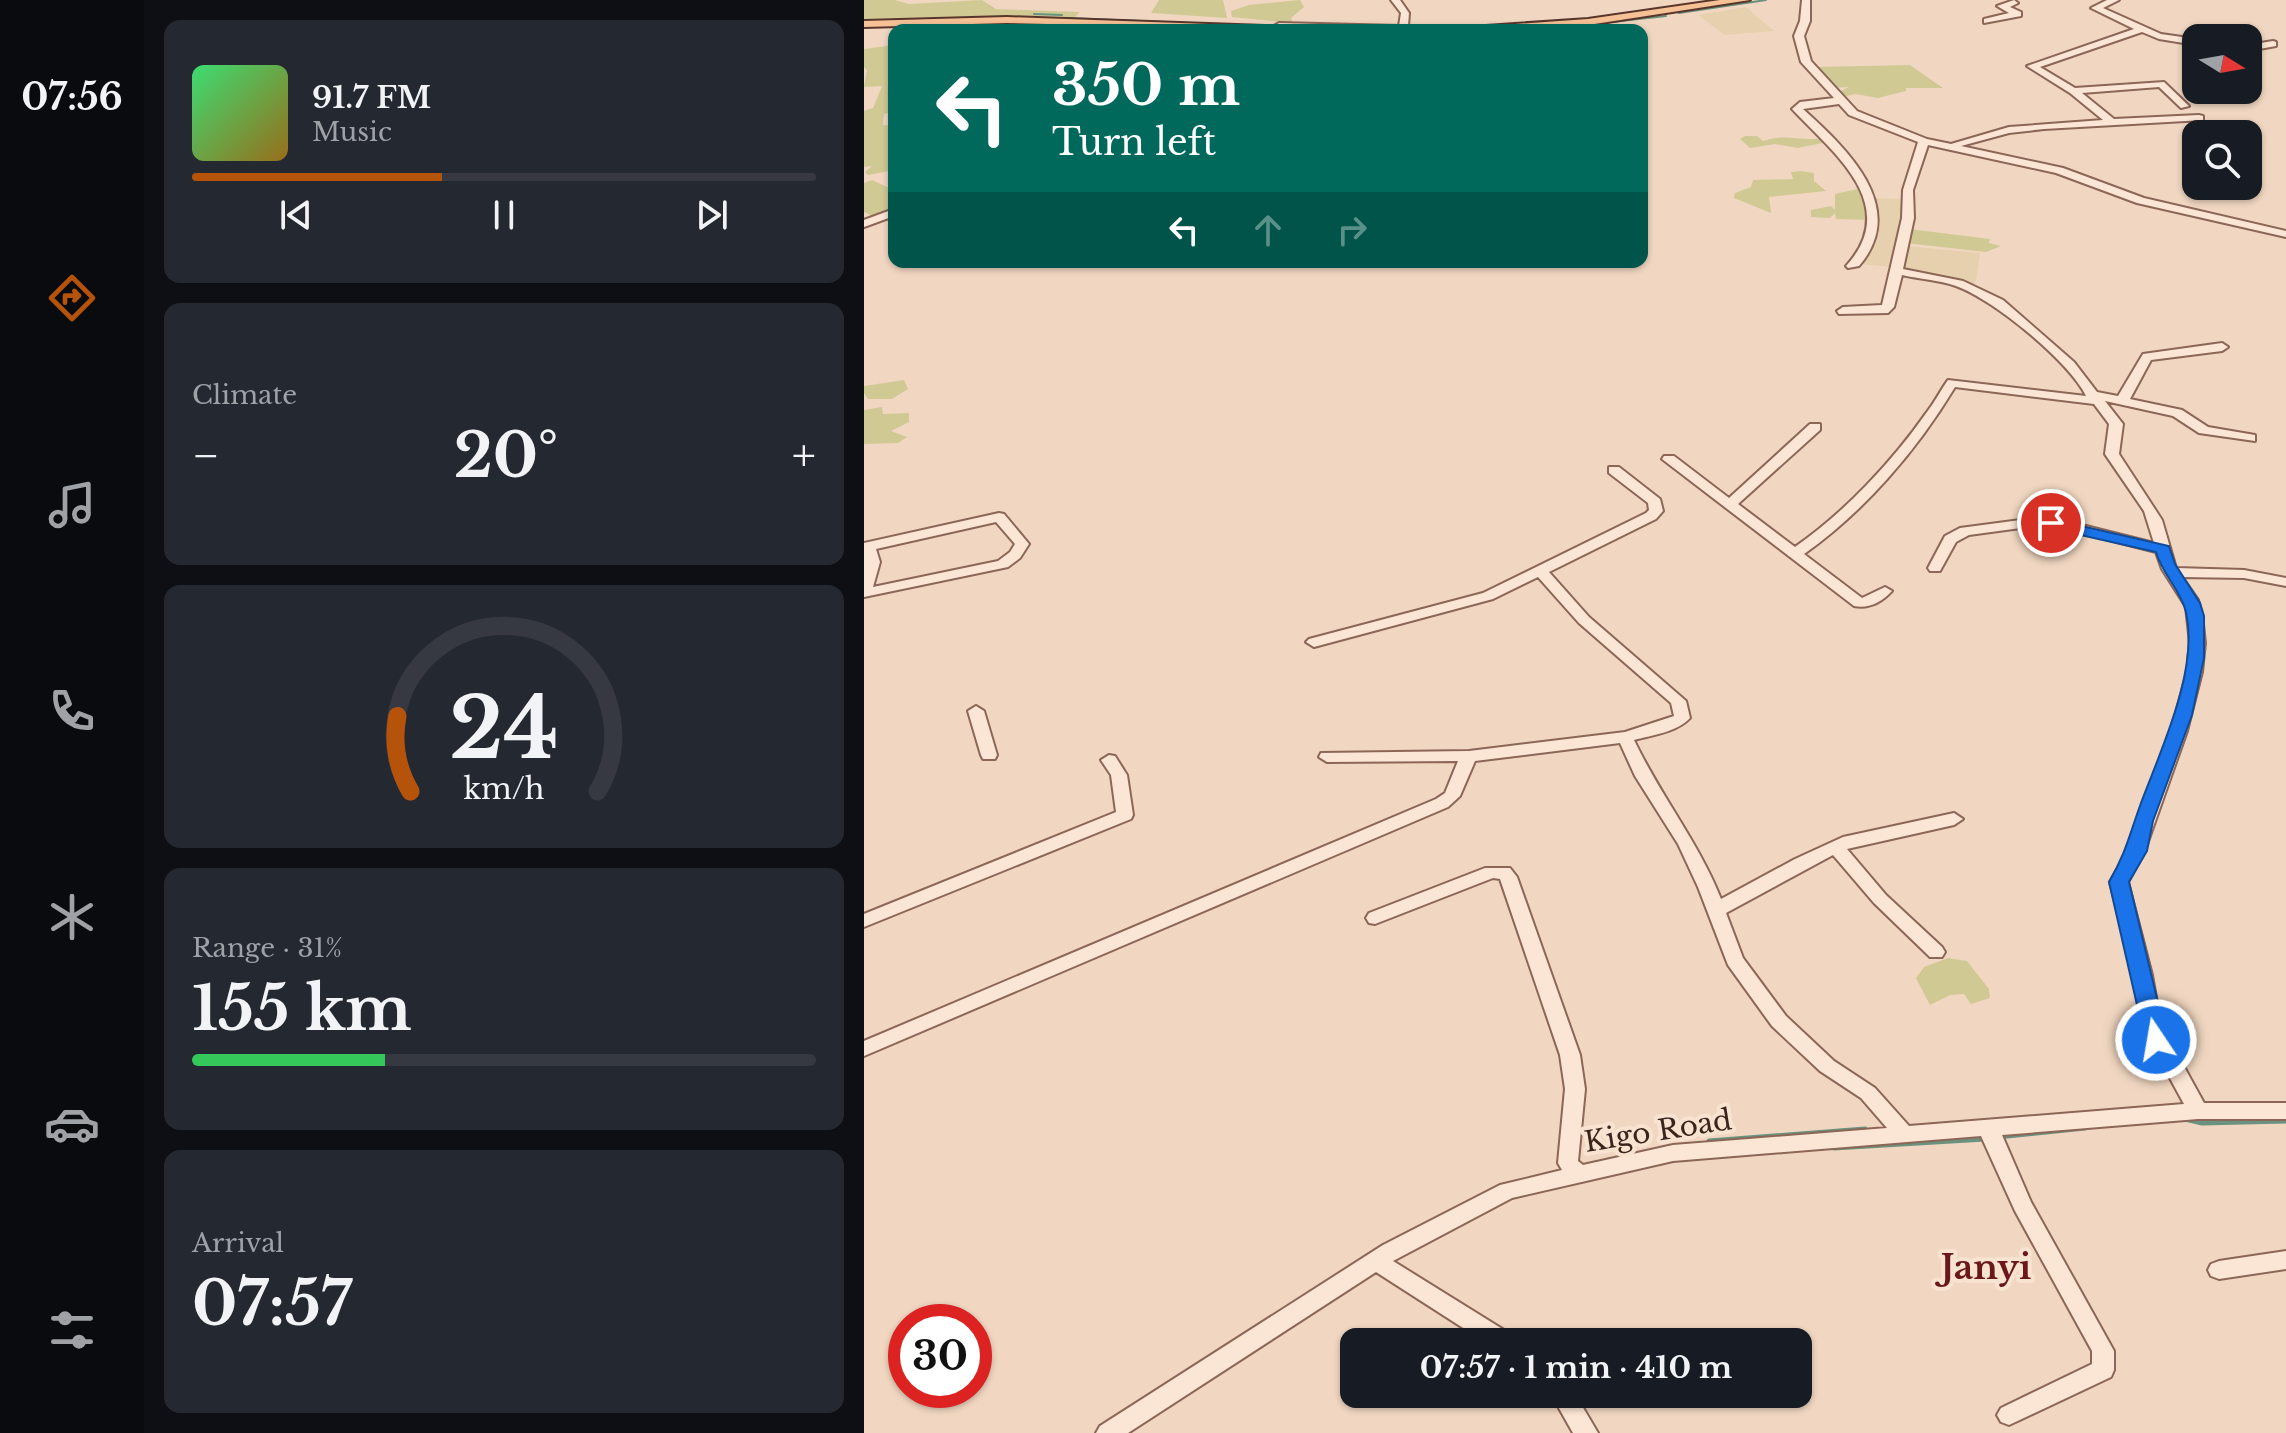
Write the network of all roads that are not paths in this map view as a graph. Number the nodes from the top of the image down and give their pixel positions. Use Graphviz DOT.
graph roads {
  1 [pos="1395,0"];
  2 [pos="1744,0"];
  3 [pos="1806,0"];
  4 [pos="2115,0"];
  5 [pos="2015,1"];
  6 [pos="1987,21"];
  7 [pos="864,24"];
  8 [pos="1121,24"];
  9 [pos="1404,24"];
  10 [pos="1573,24"];
  11 [pos="2142,29"];
  12 [pos="2182,39"];
  13 [pos="2273,44"];
  14 [pos="2262,46"];
  15 [pos="2073,91"];
  16 [pos="1839,101"];
  17 [pos="2184,106"];
  18 [pos="2199,118"];
  19 [pos="2110,121"];
  20 [pos="1924,141"];
  21 [pos="1942,145"];
  22 [pos="888,214"];
  23 [pos="864,224"];
  24 [pos="2286,234"];
  25 [pos="1852,266"];
  26 [pos="1897,271"];
  27 [pos="1843,311"];
  28 [pos="2222,347"];
  29 [pos="2094,397"];
  30 [pos="2122,401"];
  31 [pos="1815,427"];
  32 [pos="2250,438"];
  33 [pos="1669,459"];
  34 [pos="1614,470"];
  35 [pos="1729,505"];
  36 [pos="866,546"];
  37 [pos="2163,549"];
  38 [pos="1795,554"];
  39 [pos="1935,568"];
  40 [pos="1541,572"];
  41 [pos="2173,572"];
  42 [pos="2286,582"];
  43 [pos="1885,591"];
  44 [pos="864,593"];
  45 [pos="1314,642"];
  46 [pos="976,711"];
  47 [pos="1625,737"];
  48 [pos="989,755"];
  49 [pos="1469,756"];
  50 [pos="1327,757"];
  51 [pos="1109,760"];
  52 [pos="1954,819"];
  53 [pos="1836,847"];
  54 [pos="1716,910"];
  55 [pos="1375,918"];
  56 [pos="864,921"];
  57 [pos="1936,952"];
  58 [pos="864,1049"];
  59 [pos="2198,1111"];
  60 [pos="2286,1111"];
  61 [pos="1995,1128"];
  62 [pos="1905,1135"];
  63 [pos="1577,1173"];
  64 [pos="2286,1260"];
  65 [pos="1376,1261"];
  66 [pos="2219,1270"];
  67 [pos="1485,1328"];
  68 [pos="1571,1408"];
  69 [pos="2009,1415"];
  70 [pos="1108,1433"];
  71 [pos="1586,1433"];
  1 -- 9 [label="street"];
  2 -- 10 [label="main road"];
  3 -- 16 [label="street"];
  4 -- 11 [label="street"];
  5 -- 6 [label="street"];
  7 -- 8 [label="main road"];
  11 -- 12 [label="street"];
  11 -- 15 [label="street"];
  13 -- 14 [label="street"];
  15 -- 17 [label="street"];
  15 -- 19 [label="street"];
  16 -- 20 [label="street"];
  16 -- 25 [label="street"];
  18 -- 19 [label="street"];
  19 -- 21 [label="street"];
  20 -- 21 [label="street"];
  20 -- 26 [label="street"];
  21 -- 24 [label="street"];
  22 -- 23 [label="street"];
  26 -- 27 [label="street"];
  26 -- 29 [label="street"];
  28 -- 30 [label="street"];
  29 -- 30 [label="street"];
  29 -- 37 [label="street"];
  29 -- 38 [label="street"];
  30 -- 32 [label="street"];
  31 -- 35 [label="street"];
  33 -- 35 [label="street"];
  34 -- 40 [label="street"];
  35 -- 38 [label="street"];
  36 -- 44 [label="street"];
  36 -- 44 [label="street"];
  37 -- 39 [label="street"];
  37 -- 41 [label="street"];
  38 -- 43 [label="street"];
  40 -- 45 [label="street"];
  40 -- 47 [label="street"];
  41 -- 42 [label="street"];
  41 -- 59 [label="street"];
  46 -- 48 [label="street"];
  47 -- 49 [label="street"];
  47 -- 54 [label="street"];
  49 -- 50 [label="street"];
  49 -- 58 [label="street"];
  51 -- 56 [label="street"];
  52 -- 53 [label="street"];
  53 -- 54 [label="street"];
  53 -- 57 [label="street"];
  54 -- 62 [label="street"];
  55 -- 63 [label="street"];
  59 -- 60 [label="street, Kigo Road"];
  59 -- 61 [label="street, Kigo Road"];
  61 -- 62 [label="street, Kigo Road"];
  61 -- 69 [label="street"];
  62 -- 63 [label="street, Kigo Road"];
  63 -- 65 [label="street, Kigo Road"];
  64 -- 66 [label="street"];
  65 -- 67 [label="street"];
  65 -- 70 [label="street, Kigo Road"];
  68 -- 71 [label="street"];
}
